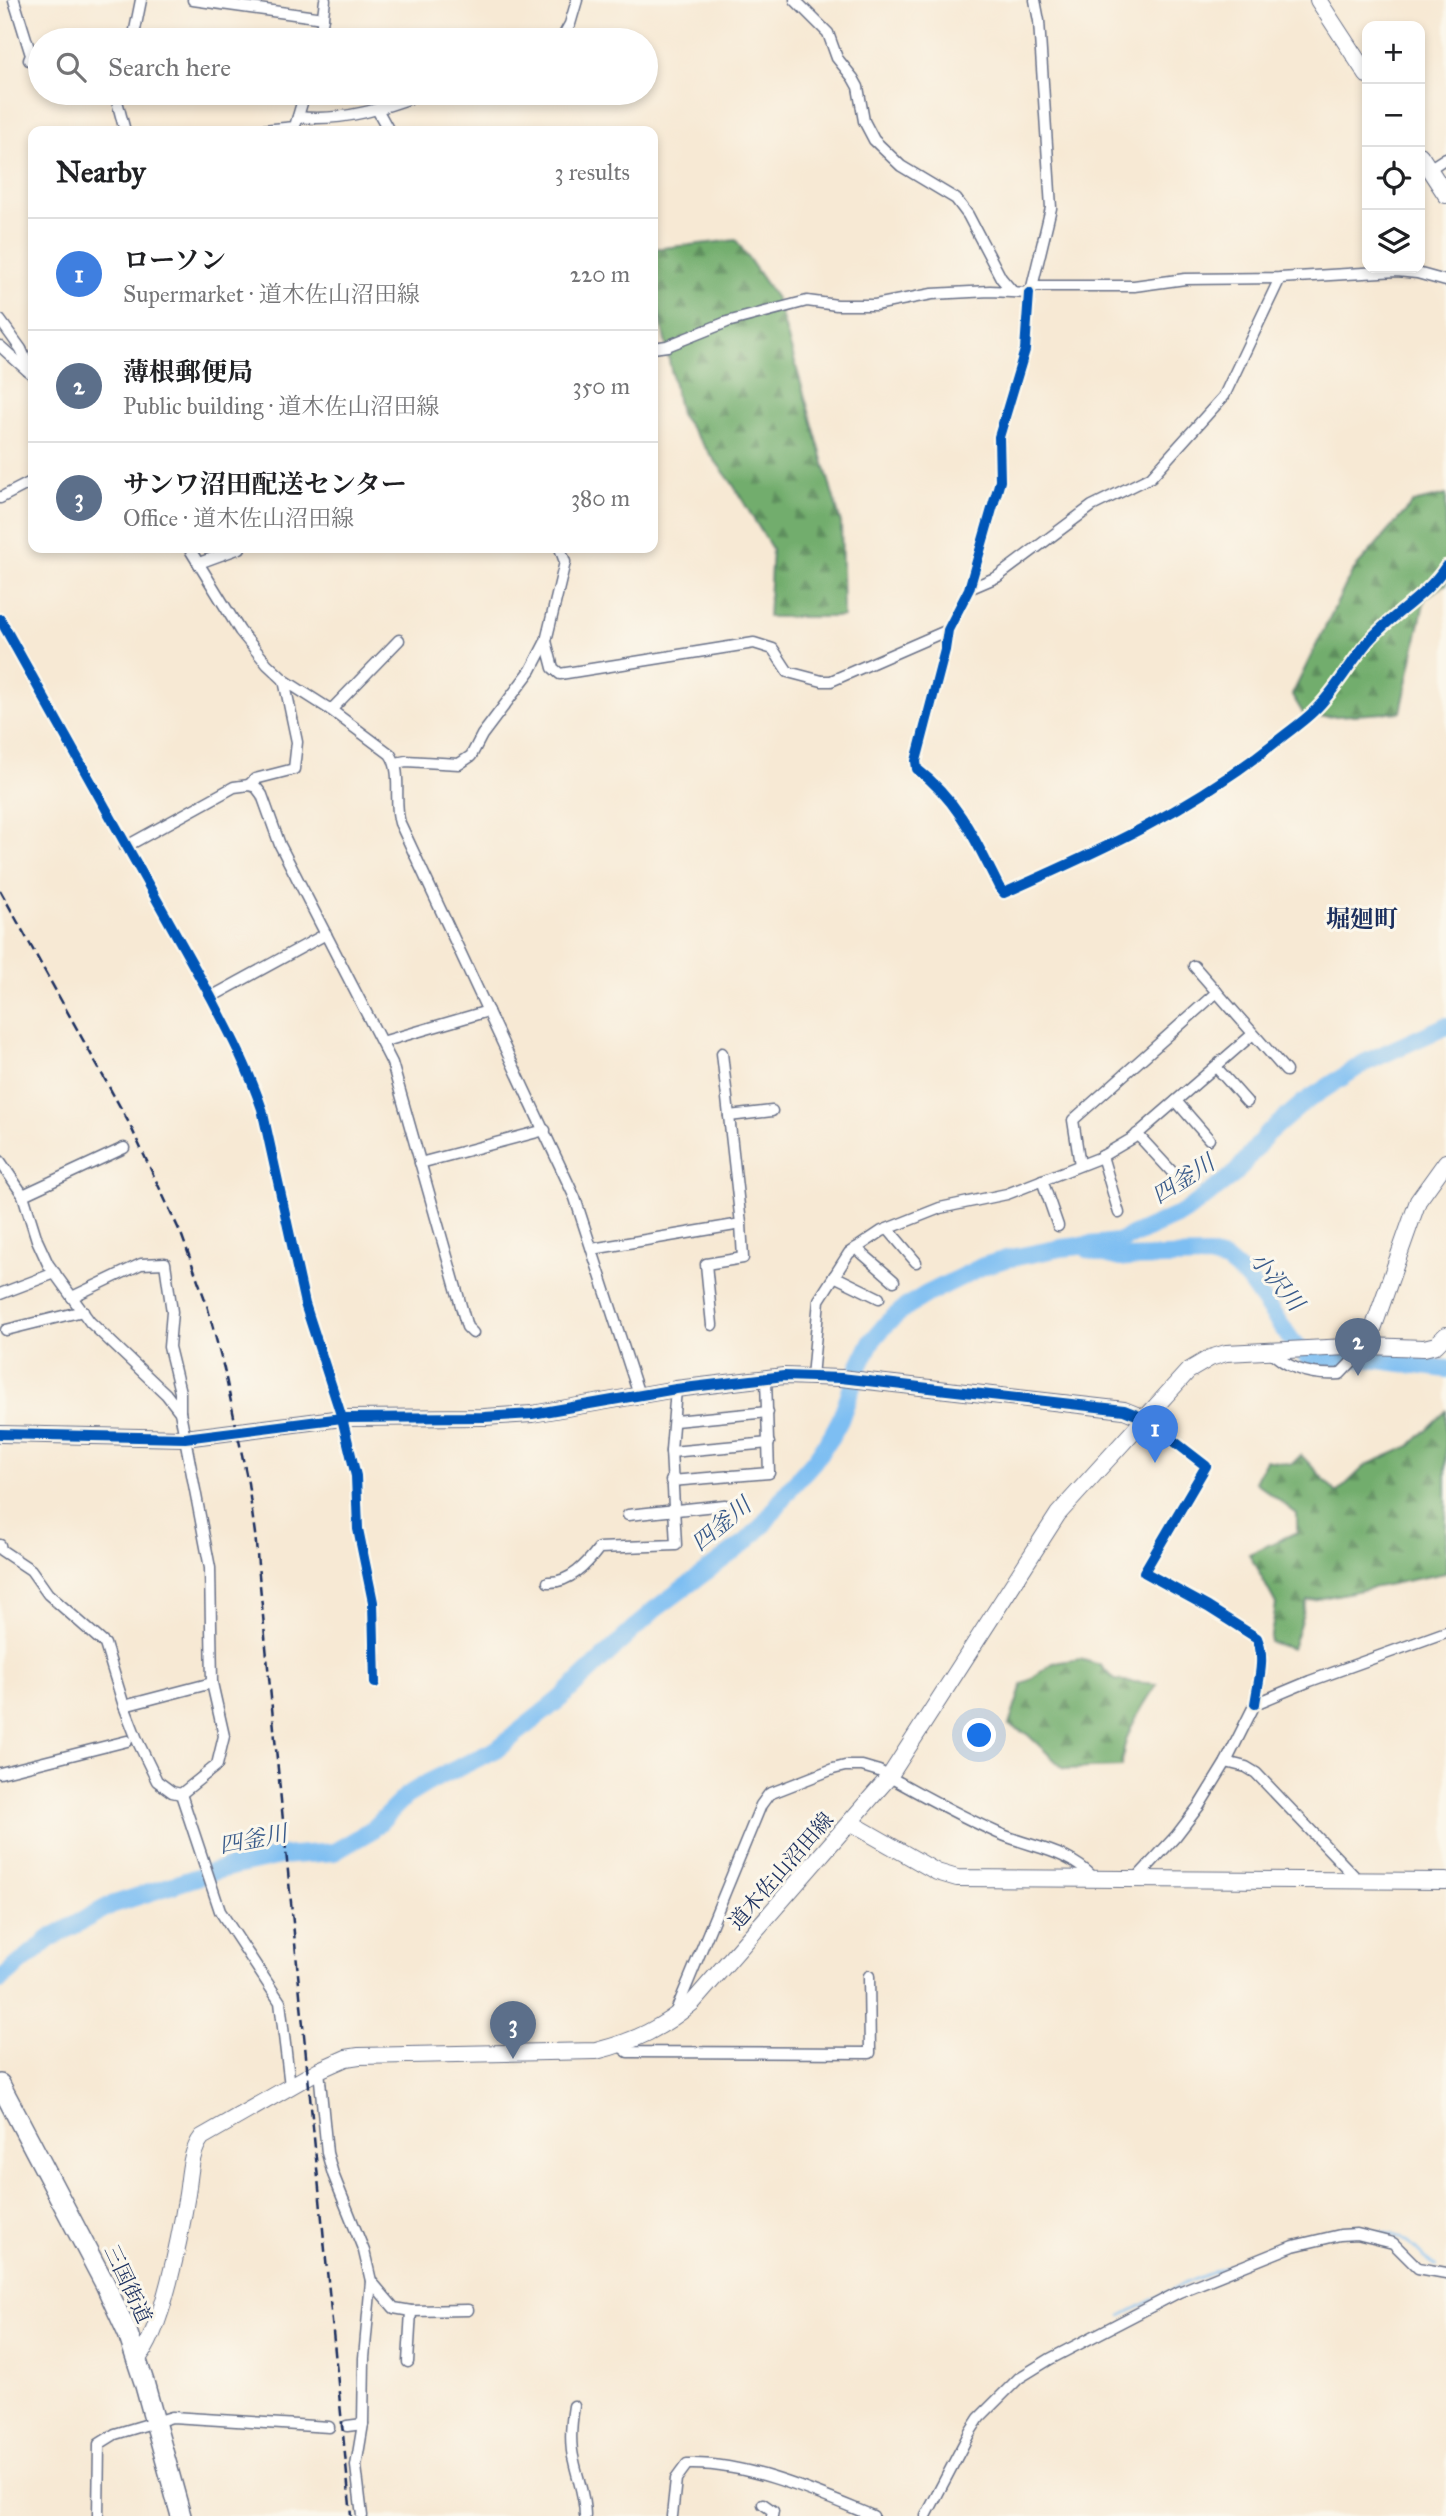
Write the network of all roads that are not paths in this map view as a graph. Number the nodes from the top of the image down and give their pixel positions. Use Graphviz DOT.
graph roads {
  1 [pos="13,0"];
  2 [pos="141,0"];
  3 [pos="193,0"];
  4 [pos="325,0"];
  5 [pos="577,0"];
  6 [pos="795,0"];
  7 [pos="1035,0"];
  8 [pos="1318,0"];
  9 [pos="323,18"];
  10 [pos="135,28"];
  11 [pos="322,28"];
  12 [pos="569,28"];
  13 [pos="28,46"];
  14 [pos="1362,67"];
  15 [pos="118,105"];
  16 [pos="302,105"];
  17 [pos="393,105"];
  18 [pos="377,111"];
  19 [pos="296,125"];
  20 [pos="124,126"];
  21 [pos="386,126"];
  22 [pos="1446,158"];
  23 [pos="1425,162"];
  24 [pos="1425,164"];
  25 [pos="1446,195"];
  26 [pos="1280,278"];
  27 [pos="1446,281"];
  28 [pos="1031,290"];
  29 [pos="1012,291"];
  30 [pos="0,320"];
  31 [pos="0,346"];
  32 [pos="658,347"];
  33 [pos="28,365"];
  34 [pos="28,371"];
  35 [pos="28,484"];
  36 [pos="0,498"];
  37 [pos="193,553"];
  38 [pos="225,553"];
  39 [pos="562,553"];
  40 [pos="199,562"];
  41 [pos="1446,566"];
  42 [pos="969,589"];
  43 [pos="0,619"];
  44 [pos="948,630"];
  45 [pos="399,640"];
  46 [pos="546,641"];
  47 [pos="284,680"];
  48 [pos="331,710"];
  49 [pos="397,762"];
  50 [pos="249,785"];
  51 [pos="125,847"];
  52 [pos="326,934"];
  53 [pos="1194,966"];
  54 [pos="1217,992"];
  55 [pos="211,997"];
  56 [pos="488,1011"];
  57 [pos="1253,1034"];
  58 [pos="382,1042"];
  59 [pos="722,1053"];
  60 [pos="1216,1067"];
  61 [pos="1286,1071"];
  62 [pos="1176,1101"];
  63 [pos="1247,1102"];
  64 [pos="772,1111"];
  65 [pos="729,1115"];
  66 [pos="545,1130"];
  67 [pos="1137,1134"];
  68 [pos="1209,1139"];
  69 [pos="124,1148"];
  70 [pos="1102,1156"];
  71 [pos="0,1161"];
  72 [pos="1446,1162"];
  73 [pos="420,1163"];
  74 [pos="1080,1165"];
  75 [pos="1174,1174"];
  76 [pos="1042,1180"];
  77 [pos="23,1195"];
  78 [pos="1119,1213"];
  79 [pos="741,1224"];
  80 [pos="1058,1226"];
  81 [pos="888,1229"];
  82 [pos="856,1248"];
  83 [pos="592,1249"];
  84 [pos="916,1262"];
  85 [pos="55,1273"];
  86 [pos="834,1276"];
  87 [pos="894,1281"];
  88 [pos="0,1294"];
  89 [pos="72,1297"];
  90 [pos="879,1298"];
  91 [pos="83,1311"];
  92 [pos="712,1325"];
  93 [pos="6,1330"];
  94 [pos="473,1334"];
  95 [pos="1443,1344"];
  96 [pos="1365,1347"];
  97 [pos="1270,1351"];
  98 [pos="812,1377"];
  99 [pos="766,1379"];
  100 [pos="677,1389"];
  101 [pos="639,1395"];
  102 [pos="180,1412"];
  103 [pos="768,1412"];
  104 [pos="342,1418"];
  105 [pos="1144,1419"];
  106 [pos="675,1421"];
  107 [pos="0,1434"];
  108 [pos="185,1438"];
  109 [pos="769,1443"];
  110 [pos="671,1452"];
  111 [pos="671,1481"];
  112 [pos="725,1505"];
  113 [pos="673,1510"];
  114 [pos="628,1515"];
  115 [pos="0,1548"];
  116 [pos="548,1583"];
  117 [pos="1446,1632"];
  118 [pos="212,1683"];
  119 [pos="375,1683"];
  120 [pos="1255,1704"];
  121 [pos="124,1706"];
  122 [pos="127,1741"];
  123 [pos="1226,1762"];
  124 [pos="0,1773"];
  125 [pos="889,1777"];
  126 [pos="181,1794"];
  127 [pos="852,1823"];
  128 [pos="1094,1878"];
  129 [pos="1136,1879"];
  130 [pos="1359,1881"];
  131 [pos="1446,1881"];
  132 [pos="869,1976"];
  133 [pos="673,2018"];
  134 [pos="619,2045"];
  135 [pos="319,2070"];
  136 [pos="0,2084"];
  137 [pos="290,2086"];
  138 [pos="1446,2273"];
  139 [pos="371,2281"];
  140 [pos="468,2310"];
  141 [pos="411,2311"];
  142 [pos="137,2359"];
  143 [pos="408,2362"];
  144 [pos="574,2406"];
  145 [pos="155,2422"];
  146 [pos="363,2424"];
  147 [pos="347,2426"];
  148 [pos="329,2427"];
  149 [pos="763,2504"];
  150 [pos="98,2516"];
  151 [pos="181,2516"];
  152 [pos="362,2516"];
  153 [pos="585,2516"];
  154 [pos="672,2516"];
  155 [pos="772,2516"];
  156 [pos="873,2516"];
  157 [pos="926,2516"];
  1 -- 13 [label="street"];
  2 -- 10 [label="street"];
  3 -- 9 [label="street"];
  4 -- 9 [label="street"];
  5 -- 12 [label="street"];
  6 -- 29 [label="street"];
  7 -- 28 [label="street"];
  8 -- 14 [label="street"];
  9 -- 11 [label="street"];
  15 -- 20 [label="street"];
  16 -- 19 [label="street"];
  17 -- 18 [label="street"];
  18 -- 19 [label="street"];
  18 -- 21 [label="street"];
  22 -- 23 [label="street"];
  24 -- 25 [label="street"];
  26 -- 27 [label="street"];
  26 -- 28 [label="street"];
  26 -- 42 [label="street"];
  28 -- 29 [label="street"];
  28 -- 42 [label="street"];
  29 -- 32 [label="street"];
  30 -- 33 [label="street"];
  31 -- 34 [label="street"];
  35 -- 36 [label="street"];
  37 -- 40 [label="street"];
  38 -- 40 [label="street"];
  39 -- 46 [label="street"];
  40 -- 47 [label="street"];
  41 -- 44 [label="street"];
  42 -- 44 [label="street"];
  43 -- 51 [label="street"];
  44 -- 46 [label="street"];
  45 -- 48 [label="street"];
  46 -- 49 [label="street"];
  47 -- 48 [label="street"];
  47 -- 50 [label="street"];
  48 -- 49 [label="street"];
  49 -- 56 [label="street"];
  50 -- 51 [label="street"];
  50 -- 52 [label="street"];
  51 -- 55 [label="street"];
  52 -- 55 [label="street"];
  52 -- 58 [label="street"];
  53 -- 54 [label="street"];
  54 -- 57 [label="street"];
  54 -- 74 [label="street"];
  55 -- 104 [label="street"];
  56 -- 58 [label="street"];
  56 -- 66 [label="street"];
  57 -- 60 [label="street"];
  57 -- 61 [label="street"];
  58 -- 73 [label="street"];
  59 -- 65 [label="street"];
  60 -- 62 [label="street"];
  60 -- 63 [label="street"];
  62 -- 67 [label="street"];
  62 -- 68 [label="street"];
  64 -- 65 [label="street"];
  65 -- 79 [label="street"];
  66 -- 73 [label="street"];
  66 -- 83 [label="street"];
  67 -- 70 [label="street"];
  67 -- 75 [label="street"];
  69 -- 77 [label="street"];
  70 -- 74 [label="street"];
  70 -- 78 [label="street"];
  71 -- 77 [label="street"];
  72 -- 96 [label="street"];
  73 -- 94 [label="street"];
  74 -- 76 [label="street"];
  76 -- 80 [label="street"];
  76 -- 81 [label="street"];
  77 -- 85 [label="street"];
  79 -- 83 [label="street"];
  79 -- 92 [label="street"];
  81 -- 82 [label="street"];
  81 -- 84 [label="street"];
  82 -- 86 [label="street"];
  82 -- 87 [label="street"];
  83 -- 101 [label="street"];
  85 -- 88 [label="street"];
  85 -- 89 [label="street"];
  86 -- 90 [label="street"];
  86 -- 98 [label="street"];
  89 -- 91 [label="street"];
  89 -- 102 [label="street"];
  91 -- 93 [label="street"];
  91 -- 102 [label="street"];
  95 -- 96 [label="street, 道木佐山沼田線"];
  96 -- 97 [label="street, 道木佐山沼田線"];
  96 -- 97 [label="street"];
  97 -- 105 [label="street, 道木佐山沼田線"];
  98 -- 99 [label="street"];
  98 -- 105 [label="street"];
  99 -- 100 [label="street"];
  99 -- 103 [label="street"];
  100 -- 101 [label="street"];
  100 -- 106 [label="street"];
  101 -- 104 [label="street"];
  102 -- 108 [label="street"];
  103 -- 106 [label="street"];
  103 -- 109 [label="street"];
  104 -- 108 [label="street"];
  104 -- 119 [label="street"];
  105 -- 120 [label="street"];
  105 -- 125 [label="street, 道木佐山沼田線"];
  106 -- 110 [label="street"];
  107 -- 108 [label="street"];
  108 -- 118 [label="street"];
  109 -- 110 [label="street"];
  109 -- 111 [label="street"];
  110 -- 111 [label="street"];
  111 -- 113 [label="street"];
  112 -- 113 [label="street"];
  113 -- 114 [label="street"];
  113 -- 116 [label="street"];
  115 -- 121 [label="street"];
  117 -- 120 [label="street"];
  118 -- 121 [label="street"];
  118 -- 126 [label="street"];
  120 -- 123 [label="street"];
  121 -- 126 [label="street"];
  122 -- 124 [label="street"];
  123 -- 129 [label="street"];
  123 -- 130 [label="street"];
  125 -- 127 [label="street, 道木佐山沼田線"];
  125 -- 128 [label="street"];
  125 -- 133 [label="street"];
  126 -- 137 [label="street"];
  127 -- 128 [label="street"];
  127 -- 133 [label="street, 道木佐山沼田線"];
  128 -- 129 [label="street"];
  129 -- 130 [label="street"];
  130 -- 131 [label="street"];
  132 -- 134 [label="street"];
  133 -- 134 [label="street, 道木佐山沼田線"];
  134 -- 135 [label="street, 道木佐山沼田線"];
  135 -- 137 [label="street, 道木佐山沼田線"];
  135 -- 139 [label="street"];
  136 -- 142 [label="highway, 三国街道"];
  137 -- 142 [label="street, 道木佐山沼田線"];
  138 -- 157 [label="street"];
  139 -- 141 [label="street"];
  139 -- 146 [label="street"];
  140 -- 141 [label="street"];
  141 -- 143 [label="street"];
  142 -- 145 [label="highway, 三国街道"];
  144 -- 153 [label="street"];
  145 -- 148 [label="street"];
  145 -- 150 [label="street"];
  145 -- 151 [label="highway, 三国街道"];
  146 -- 147 [label="street"];
  146 -- 152 [label="street"];
  149 -- 155 [label="street"];
  154 -- 156 [label="street"];
}
